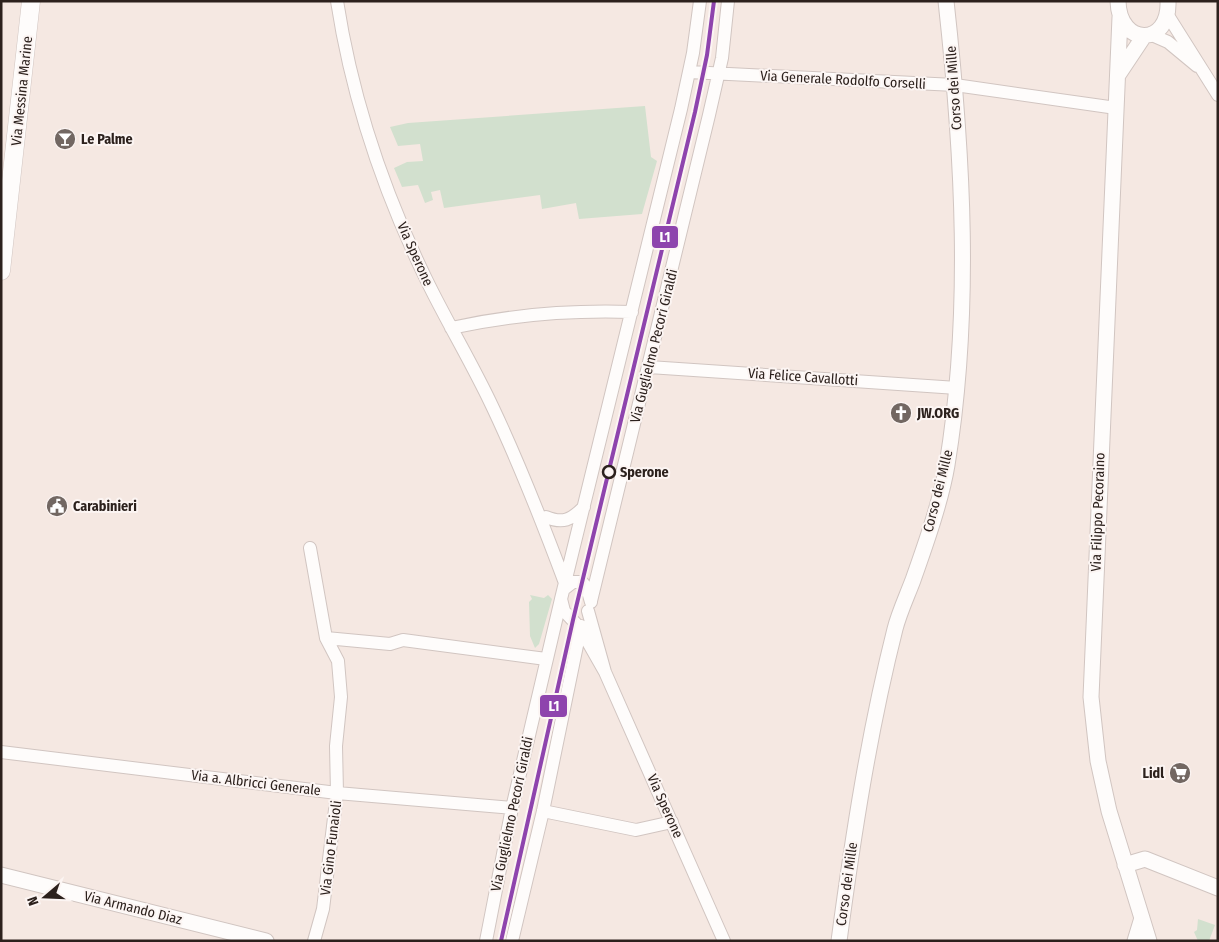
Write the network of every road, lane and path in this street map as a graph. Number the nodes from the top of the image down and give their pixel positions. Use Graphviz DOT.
graph roads {
  1 [pos="31,1"];
  2 [pos="338,1"];
  3 [pos="700,1"];
  4 [pos="728,1"];
  5 [pos="946,1"];
  6 [pos="1118,1"];
  7 [pos="1168,8"];
  8 [pos="1120,17"];
  9 [pos="1148,36"];
  10 [pos="1198,67"];
  11 [pos="689,72"];
  12 [pos="718,74"];
  13 [pos="1117,77"];
  14 [pos="955,85"];
  15 [pos="1218,95"];
  16 [pos="1116,108"];
  17 [pos="1,271"];
  18 [pos="632,312"];
  19 [pos="451,328"];
  20 [pos="649,367"];
  21 [pos="957,388"];
  22 [pos="531,494"];
  23 [pos="584,507"];
  24 [pos="546,517"];
  25 [pos="310,548"];
  26 [pos="569,567"];
  27 [pos="567,588"];
  28 [pos="583,616"];
  29 [pos="326,638"];
  30 [pos="594,653"];
  31 [pos="573,656"];
  32 [pos="546,659"];
  33 [pos="605,672"];
  34 [pos="1,752"];
  35 [pos="337,793"];
  36 [pos="512,808"];
  37 [pos="543,811"];
  38 [pos="672,822"];
  39 [pos="1125,866"];
  40 [pos="1,876"];
  41 [pos="1218,888"];
  42 [pos="1142,918"];
  43 [pos="266,941"];
  44 [pos="314,941"];
  45 [pos="486,941"];
  46 [pos="512,941"];
  47 [pos="724,941"];
  48 [pos="838,941"];
  49 [pos="1135,941"];
  50 [pos="1149,941"];
  1 -- 17 [label="main road, Via Messina Marine"];
  2 -- 19 [label="street, Via Sperone"];
  3 -- 11 [label="street"];
  4 -- 12 [label="street, Via Guglielmo Pecori Giraldi"];
  5 -- 14 [label="street, Corso dei Mille"];
  6 -- 8 [label="street"];
  7 -- 9 [label="street"];
  7 -- 10 [label="street"];
  8 -- 9 [label="street"];
  8 -- 13 [label="street, Via Filippo Pecoraino"];
  9 -- 10 [label="street"];
  9 -- 13 [label="street"];
  10 -- 15 [label="street"];
  11 -- 12 [label="street, Via Generale Rodolfo Corselli"];
  11 -- 18 [label="street"];
  12 -- 14 [label="street, Via Generale Rodolfo Corselli"];
  12 -- 20 [label="street, Via Guglielmo Pecori Giraldi"];
  13 -- 16 [label="street, Via Filippo Pecoraino"];
  14 -- 16 [label="street, Via Generale Rodolfo Corselli"];
  14 -- 21 [label="street, Corso dei Mille"];
  16 -- 39 [label="street, Via Filippo Pecoraino"];
  18 -- 19 [label="street"];
  18 -- 23 [label="street"];
  19 -- 22 [label="street, Via Sperone"];
  20 -- 21 [label="street, Via Felice Cavallotti"];
  20 -- 28 [label="street, Via Guglielmo Pecori Giraldi"];
  21 -- 48 [label="street, Corso dei Mille"];
  22 -- 24 [label="street"];
  22 -- 27 [label="street"];
  23 -- 24 [label="street"];
  23 -- 26 [label="street"];
  24 -- 26 [label="street"];
  25 -- 29 [label="street, Via Gino Funaioli"];
  26 -- 27 [label="street"];
  27 -- 28 [label="street"];
  27 -- 28 [label="street"];
  27 -- 32 [label="street, Via Guglielmo Pecori Giraldi"];
  28 -- 30 [label="street"];
  28 -- 31 [label="street, Via Guglielmo Pecori Giraldi"];
  28 -- 33 [label="street"];
  29 -- 32 [label="street"];
  29 -- 35 [label="street, Via Gino Funaioli"];
  30 -- 31 [label="street"];
  30 -- 33 [label="street"];
  31 -- 37 [label="street, Via Guglielmo Pecori Giraldi"];
  32 -- 36 [label="street, Via Guglielmo Pecori Giraldi"];
  33 -- 38 [label="street, Via Sperone"];
  34 -- 35 [label="street, Via a. Albricci Generale"];
  35 -- 36 [label="street, Via a. Albricci Generale"];
  35 -- 44 [label="street, Via Gino Funaioli"];
  36 -- 45 [label="street, Via Guglielmo Pecori Giraldi"];
  37 -- 38 [label="street"];
  37 -- 46 [label="street, Via Guglielmo Pecori Giraldi"];
  38 -- 47 [label="street, Via Sperone"];
  39 -- 41 [label="street"];
  39 -- 42 [label="street, Via Filippo Pecoraino"];
  40 -- 43 [label="street, Via Armando Diaz"];
  42 -- 49 [label="street"];
  42 -- 50 [label="street, Via Filippo Pecoraino"];
}
